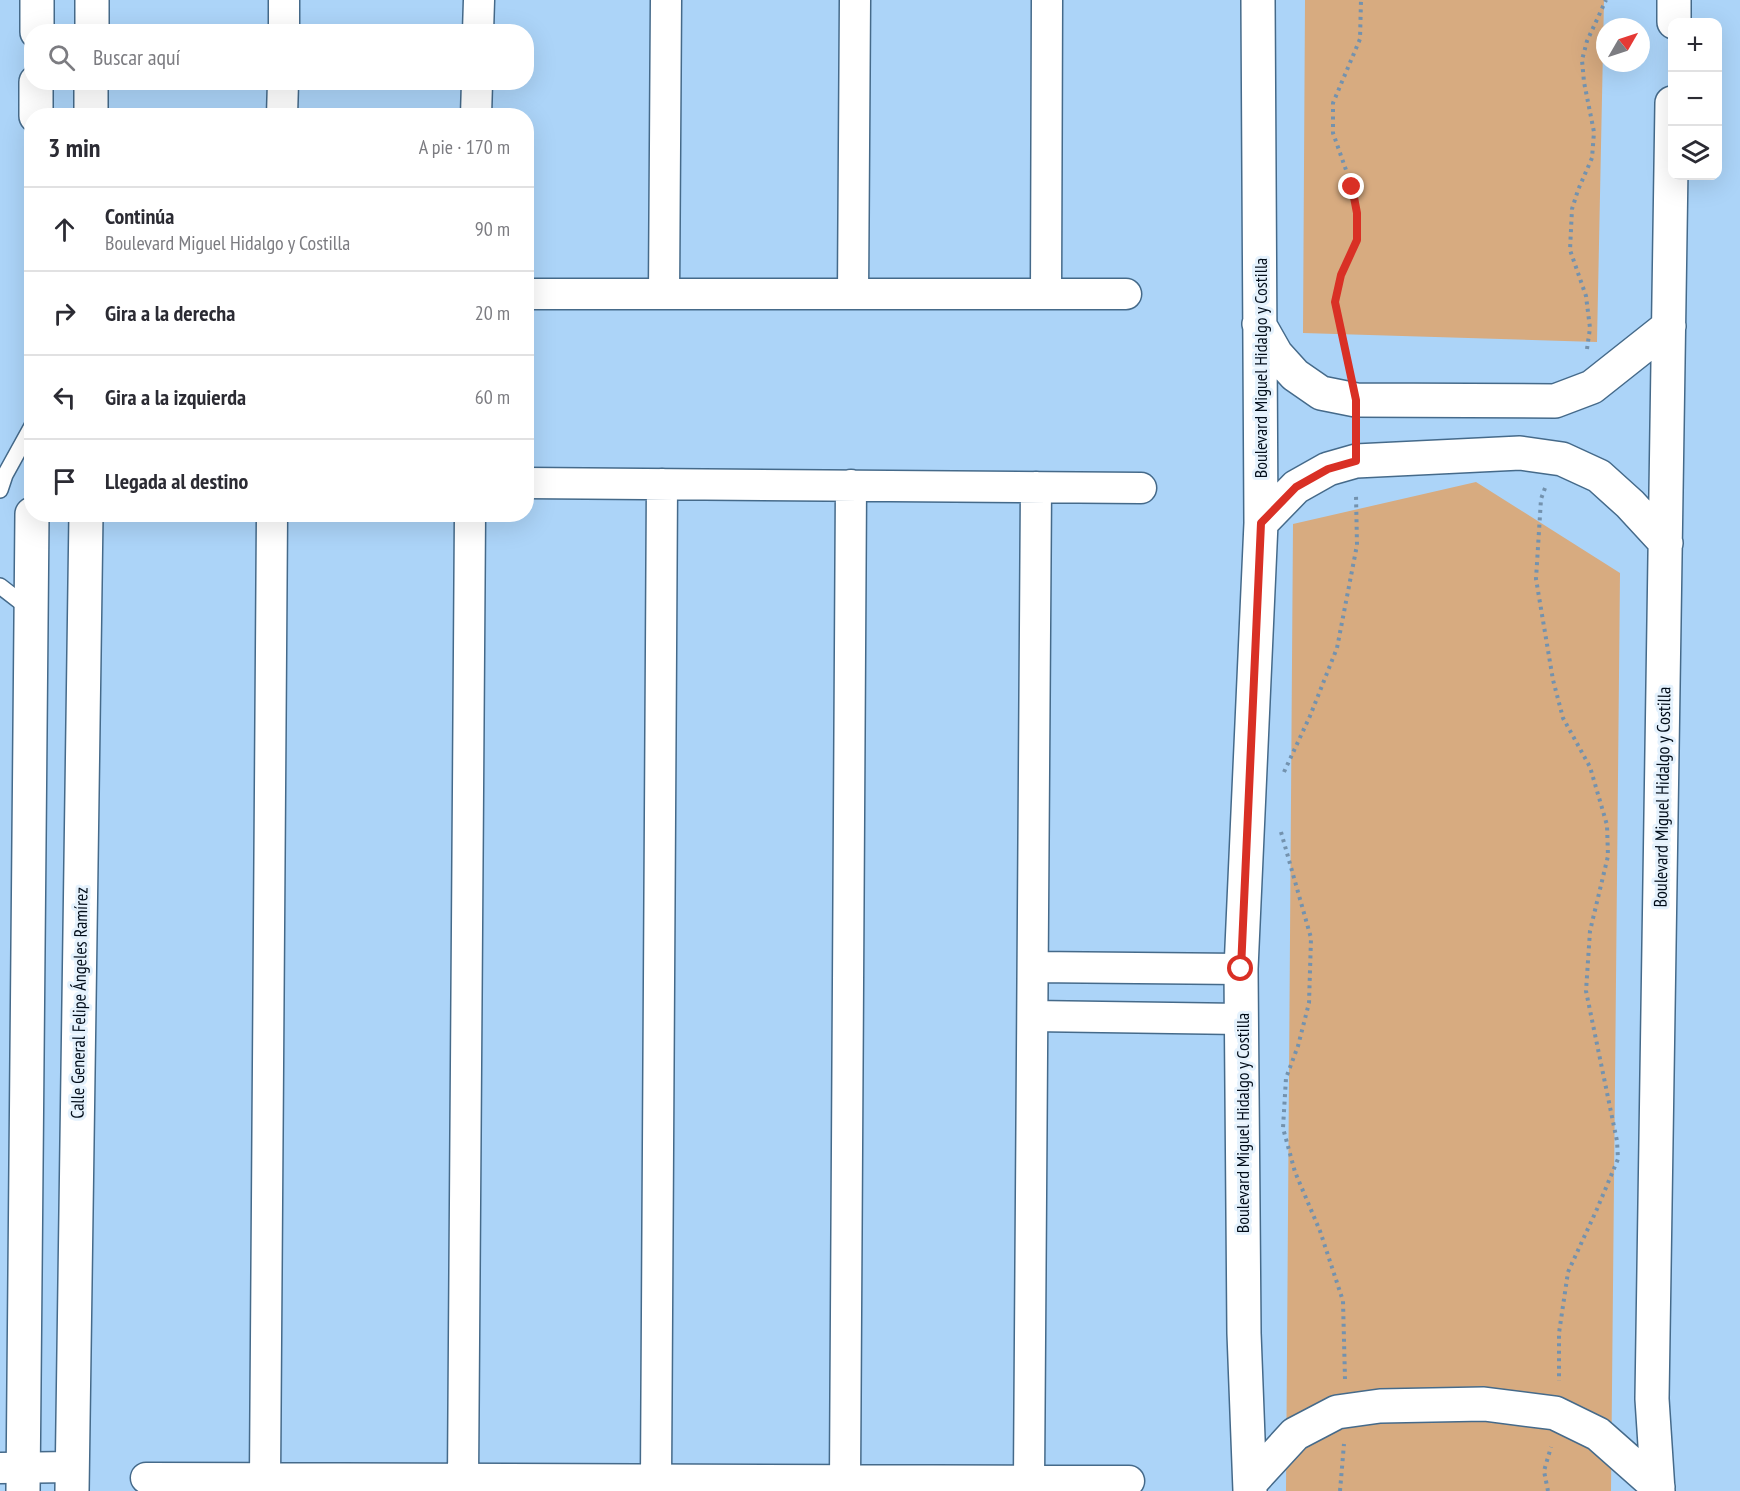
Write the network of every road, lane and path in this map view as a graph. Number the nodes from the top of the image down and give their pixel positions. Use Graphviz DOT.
graph roads {
  1 [pos="37,0"];
  2 [pos="92,0"];
  3 [pos="284,0"];
  4 [pos="478,0"];
  5 [pos="666,0"];
  6 [pos="855,0"];
  7 [pos="1047,0"];
  8 [pos="1258,0"];
  9 [pos="1361,0"];
  10 [pos="1606,0"];
  11 [pos="1674,0"];
  12 [pos="1674,18"];
  13 [pos="37,24"];
  14 [pos="92,24"];
  15 [pos="284,24"];
  16 [pos="478,24"];
  17 [pos="36,90"];
  18 [pos="91,90"];
  19 [pos="283,90"];
  20 [pos="477,90"];
  21 [pos="36,108"];
  22 [pos="91,108"];
  23 [pos="282,108"];
  24 [pos="476,108"];
  25 [pos="1672,126"];
  26 [pos="534,294"];
  27 [pos="664,294"];
  28 [pos="853,294"];
  29 [pos="1046,294"];
  30 [pos="1126,294"];
  31 [pos="1259,324"];
  32 [pos="1669,326"];
  33 [pos="1568,396"];
  34 [pos="1356,400"];
  35 [pos="24,441"];
  36 [pos="1554,458"];
  37 [pos="1356,461"];
  38 [pos="534,483"];
  39 [pos="662,484"];
  40 [pos="851,485"];
  41 [pos="1036,487"];
  42 [pos="1141,488"];
  43 [pos="0,490"];
  44 [pos="32,522"];
  45 [pos="86,522"];
  46 [pos="272,522"];
  47 [pos="470,522"];
  48 [pos="1261,523"];
  49 [pos="1666,543"];
  50 [pos="0,586"];
  51 [pos="31,610"];
  52 [pos="1283,772"];
  53 [pos="1280,829"];
  54 [pos="1033,967"];
  55 [pos="1241,969"];
  56 [pos="1033,1016"];
  57 [pos="1241,1019"];
  58 [pos="1346,1411"];
  59 [pos="1559,1415"];
  60 [pos="15,1476"];
  61 [pos="146,1478"];
  62 [pos="72,1479"];
  63 [pos="265,1479"];
  64 [pos="463,1479"];
  65 [pos="656,1479"];
  66 [pos="845,1480"];
  67 [pos="1029,1480"];
  68 [pos="1129,1480"];
  69 [pos="1250,1487"];
  70 [pos="1658,1489"];
  71 [pos="1341,1491"];
  72 [pos="1548,1491"];
  1 -- 13 [label="street"];
  2 -- 14 [label="street"];
  3 -- 15 [label="street"];
  4 -- 16 [label="street"];
  5 -- 27 [label="street"];
  6 -- 28 [label="street"];
  7 -- 29 [label="street"];
  8 -- 31 [label="street, Boulevard Miguel Hidalgo y Costilla"];
  9 -- 34 [label="path"];
  10 -- 33 [label="path"];
  11 -- 12 [label="street"];
  17 -- 21 [label="street"];
  18 -- 22 [label="street"];
  19 -- 23 [label="street"];
  20 -- 24 [label="street"];
  25 -- 32 [label="street, Boulevard Miguel Hidalgo y Costilla"];
  26 -- 27 [label="street"];
  27 -- 28 [label="street"];
  28 -- 29 [label="street"];
  29 -- 30 [label="street"];
  31 -- 34 [label="street"];
  31 -- 48 [label="street, Boulevard Miguel Hidalgo y Costilla"];
  32 -- 33 [label="street"];
  32 -- 49 [label="street, Boulevard Miguel Hidalgo y Costilla"];
  33 -- 34 [label="street"];
  35 -- 43 [label="lane"];
  36 -- 37 [label="street"];
  36 -- 49 [label="street"];
  36 -- 59 [label="path"];
  37 -- 48 [label="street"];
  37 -- 52 [label="path"];
  38 -- 39 [label="street"];
  39 -- 40 [label="street"];
  39 -- 65 [label="street"];
  40 -- 41 [label="street"];
  40 -- 66 [label="street"];
  41 -- 42 [label="street"];
  41 -- 54 [label="street"];
  44 -- 51 [label="street"];
  45 -- 62 [label="street, Calle General Felipe Ángeles Ramírez"];
  46 -- 63 [label="street"];
  47 -- 64 [label="street"];
  48 -- 55 [label="street, Boulevard Miguel Hidalgo y Costilla"];
  49 -- 70 [label="street, Boulevard Miguel Hidalgo y Costilla"];
  50 -- 51 [label="lane"];
  51 -- 60 [label="street"];
  53 -- 58 [label="path"];
  54 -- 55 [label="street"];
  54 -- 56 [label="street"];
  55 -- 57 [label="street, Boulevard Miguel Hidalgo y Costilla"];
  56 -- 57 [label="street"];
  56 -- 67 [label="street"];
  57 -- 69 [label="street, Boulevard Miguel Hidalgo y Costilla"];
  58 -- 59 [label="street"];
  58 -- 69 [label="street"];
  58 -- 71 [label="path"];
  59 -- 70 [label="street"];
  59 -- 72 [label="path"];
  60 -- 62 [label="street"];
  61 -- 63 [label="street"];
  63 -- 64 [label="street"];
  64 -- 65 [label="street"];
  65 -- 66 [label="street"];
  66 -- 67 [label="street"];
  67 -- 68 [label="street"];
}
